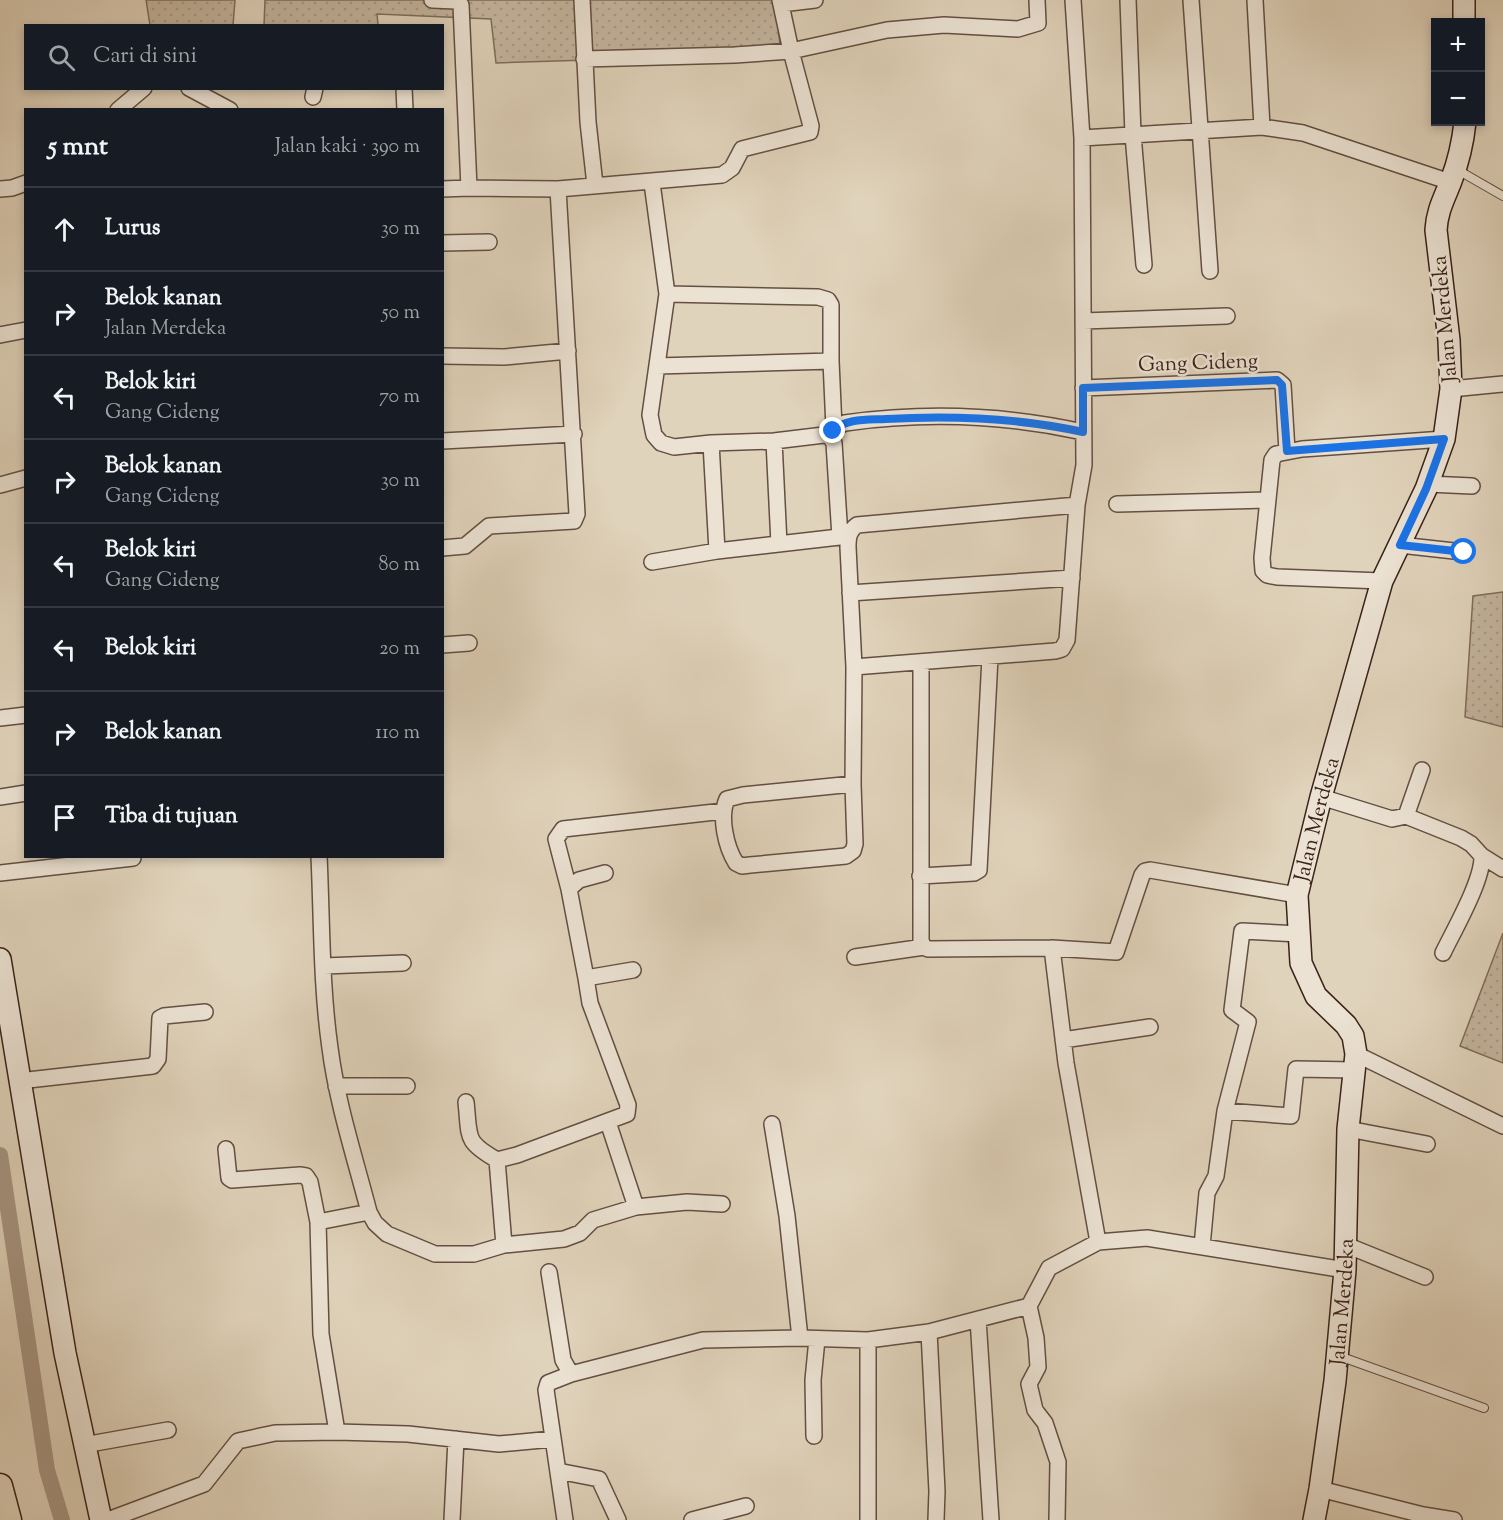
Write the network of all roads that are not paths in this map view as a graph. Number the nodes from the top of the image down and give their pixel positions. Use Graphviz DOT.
graph roads {
  1 [pos="432,0"];
  2 [pos="582,0"];
  3 [pos="815,0"];
  4 [pos="1037,0"];
  5 [pos="1073,0"];
  6 [pos="1128,0"];
  7 [pos="1191,0"];
  8 [pos="1255,0"];
  9 [pos="1464,0"];
  10 [pos="781,2"];
  11 [pos="1464,18"];
  12 [pos="791,51"];
  13 [pos="584,58"];
  14 [pos="142,90"];
  15 [pos="193,90"];
  16 [pos="404,90"];
  17 [pos="120,108"];
  18 [pos="226,108"];
  19 [pos="405,108"];
  20 [pos="1464,126"];
  21 [pos="1262,127"];
  22 [pos="1200,131"];
  23 [pos="1133,135"];
  24 [pos="1082,138"];
  25 [pos="1452,175"];
  26 [pos="652,183"];
  27 [pos="595,185"];
  28 [pos="24,187"];
  29 [pos="469,188"];
  30 [pos="0,189"];
  31 [pos="444,189"];
  32 [pos="558,189"];
  33 [pos="1503,196"];
  34 [pos="489,242"];
  35 [pos="444,243"];
  36 [pos="1144,265"];
  37 [pos="1210,271"];
  38 [pos="667,294"];
  39 [pos="1227,316"];
  40 [pos="1083,321"];
  41 [pos="24,330"];
  42 [pos="0,334"];
  43 [pos="568,351"];
  44 [pos="444,357"];
  45 [pos="831,362"];
  46 [pos="657,366"];
  47 [pos="1503,384"];
  48 [pos="1083,388"];
  49 [pos="1451,389"];
  50 [pos="1083,432"];
  51 [pos="832,433"];
  52 [pos="574,435"];
  53 [pos="1444,439"];
  54 [pos="444,441"];
  55 [pos="774,441"];
  56 [pos="711,443"];
  57 [pos="1287,451"];
  58 [pos="24,479"];
  59 [pos="1428,484"];
  60 [pos="0,485"];
  61 [pos="1472,486"];
  62 [pos="1267,501"];
  63 [pos="1117,504"];
  64 [pos="1077,506"];
  65 [pos="844,537"];
  66 [pos="779,544"];
  67 [pos="1400,545"];
  68 [pos="444,548"];
  69 [pos="717,551"];
  70 [pos="1464,552"];
  71 [pos="652,562"];
  72 [pos="1072,578"];
  73 [pos="1382,581"];
  74 [pos="850,593"];
  75 [pos="469,643"];
  76 [pos="444,645"];
  77 [pos="990,657"];
  78 [pos="921,662"];
  79 [pos="854,667"];
  80 [pos="24,715"];
  81 [pos="0,718"];
  82 [pos="1422,770"];
  83 [pos="853,784"];
  84 [pos="24,793"];
  85 [pos="0,797"];
  86 [pos="1321,797"];
  87 [pos="724,812"];
  88 [pos="1406,816"];
  89 [pos="1482,856"];
  90 [pos="133,858"];
  91 [pos="319,858"];
  92 [pos="1503,869"];
  93 [pos="0,873"];
  94 [pos="605,873"];
  95 [pos="920,876"];
  96 [pos="569,890"];
  97 [pos="1297,895"];
  98 [pos="1299,934"];
  99 [pos="924,947"];
  100 [pos="1052,948"];
  101 [pos="1443,953"];
  102 [pos="855,957"];
  103 [pos="0,959"];
  104 [pos="402,963"];
  105 [pos="324,966"];
  106 [pos="633,970"];
  107 [pos="586,978"];
  108 [pos="205,1012"];
  109 [pos="1150,1027"];
  110 [pos="1064,1040"];
  111 [pos="1356,1062"];
  112 [pos="19,1081"];
  113 [pos="336,1086"];
  114 [pos="407,1086"];
  115 [pos="466,1102"];
  116 [pos="1225,1111"];
  117 [pos="608,1122"];
  118 [pos="772,1124"];
  119 [pos="1503,1126"];
  120 [pos="1348,1129"];
  121 [pos="1427,1144"];
  122 [pos="226,1149"];
  123 [pos="497,1160"];
  124 [pos="722,1204"];
  125 [pos="636,1207"];
  126 [pos="369,1212"];
  127 [pos="318,1222"];
  128 [pos="1098,1242"];
  129 [pos="504,1245"];
  130 [pos="1346,1245"];
  131 [pos="1202,1246"];
  132 [pos="1345,1270"];
  133 [pos="549,1272"];
  134 [pos="1425,1277"];
  135 [pos="1029,1306"];
  136 [pos="978,1319"];
  137 [pos="929,1332"];
  138 [pos="800,1338"];
  139 [pos="818,1339"];
  140 [pos="868,1340"];
  141 [pos="1337,1355"];
  142 [pos="571,1374"];
  143 [pos="1484,1408"];
  144 [pos="168,1430"];
  145 [pos="338,1432"];
  146 [pos="814,1436"];
  147 [pos="456,1439"];
  148 [pos="554,1439"];
  149 [pos="84,1445"];
  150 [pos="558,1471"];
  151 [pos="0,1486"];
  152 [pos="1320,1489"];
  153 [pos="746,1506"];
  154 [pos="9,1520"];
  155 [pos="101,1520"];
  156 [pos="108,1520"];
  157 [pos="452,1520"];
  158 [pos="565,1520"];
  159 [pos="618,1520"];
  160 [pos="692,1520"];
  161 [pos="868,1520"];
  162 [pos="936,1520"];
  163 [pos="992,1520"];
  164 [pos="1057,1520"];
  165 [pos="1314,1520"];
  166 [pos="1454,1520"];
  1 -- 29 [label="street"];
  2 -- 13 [label="street"];
  3 -- 10 [label="street"];
  4 -- 12 [label="street"];
  5 -- 24 [label="street"];
  6 -- 23 [label="street"];
  7 -- 22 [label="street"];
  8 -- 21 [label="street"];
  9 -- 11 [label="street"];
  10 -- 12 [label="street"];
  12 -- 13 [label="street"];
  12 -- 26 [label="street"];
  13 -- 27 [label="street"];
  14 -- 17 [label="street"];
  15 -- 18 [label="street"];
  16 -- 19 [label="street"];
  20 -- 25 [label="street, Jalan Merdeka"];
  21 -- 22 [label="street"];
  21 -- 25 [label="street"];
  22 -- 23 [label="street"];
  22 -- 37 [label="street"];
  23 -- 24 [label="street"];
  23 -- 36 [label="street"];
  24 -- 40 [label="street"];
  25 -- 33 [label="lane"];
  25 -- 49 [label="street, Jalan Merdeka"];
  26 -- 27 [label="street"];
  26 -- 38 [label="street"];
  27 -- 32 [label="street"];
  28 -- 30 [label="street"];
  29 -- 31 [label="street"];
  29 -- 32 [label="street"];
  32 -- 43 [label="street"];
  34 -- 35 [label="street"];
  38 -- 45 [label="street"];
  38 -- 46 [label="street"];
  39 -- 40 [label="street"];
  40 -- 48 [label="street"];
  41 -- 42 [label="street"];
  43 -- 44 [label="street"];
  43 -- 52 [label="street"];
  45 -- 46 [label="street"];
  45 -- 51 [label="street"];
  46 -- 56 [label="street"];
  47 -- 49 [label="street"];
  48 -- 50 [label="street"];
  48 -- 57 [label="street, Gang Cideng"];
  49 -- 53 [label="street, Jalan Merdeka"];
  50 -- 51 [label="street"];
  50 -- 64 [label="street"];
  51 -- 55 [label="street"];
  51 -- 65 [label="street"];
  52 -- 54 [label="street"];
  52 -- 68 [label="street"];
  53 -- 57 [label="street"];
  53 -- 59 [label="street, Jalan Merdeka"];
  55 -- 56 [label="street"];
  55 -- 66 [label="street"];
  56 -- 69 [label="street"];
  57 -- 62 [label="street"];
  58 -- 60 [label="street"];
  59 -- 61 [label="street"];
  59 -- 67 [label="street, Jalan Merdeka"];
  62 -- 63 [label="street"];
  62 -- 73 [label="street"];
  64 -- 65 [label="street"];
  64 -- 72 [label="street"];
  65 -- 66 [label="street"];
  65 -- 74 [label="street"];
  66 -- 69 [label="street"];
  67 -- 70 [label="street"];
  67 -- 73 [label="street, Jalan Merdeka"];
  69 -- 71 [label="street"];
  72 -- 74 [label="street"];
  72 -- 77 [label="street"];
  73 -- 86 [label="street, Jalan Merdeka"];
  74 -- 79 [label="street"];
  75 -- 76 [label="street"];
  77 -- 78 [label="street"];
  77 -- 95 [label="street"];
  78 -- 79 [label="street"];
  78 -- 95 [label="street"];
  79 -- 83 [label="street"];
  80 -- 81 [label="street"];
  82 -- 88 [label="street"];
  83 -- 87 [label="street"];
  83 -- 87 [label="street"];
  84 -- 85 [label="street"];
  86 -- 88 [label="street"];
  86 -- 97 [label="street, Jalan Merdeka"];
  87 -- 96 [label="street"];
  88 -- 89 [label="street"];
  89 -- 92 [label="street"];
  89 -- 101 [label="street"];
  90 -- 93 [label="street"];
  91 -- 105 [label="street"];
  94 -- 96 [label="street"];
  95 -- 99 [label="street"];
  96 -- 107 [label="street"];
  97 -- 98 [label="street, Jalan Merdeka"];
  97 -- 100 [label="street"];
  98 -- 111 [label="street, Jalan Merdeka"];
  98 -- 116 [label="street"];
  99 -- 100 [label="street"];
  99 -- 102 [label="street"];
  100 -- 110 [label="street"];
  103 -- 112 [label="street"];
  104 -- 105 [label="street"];
  105 -- 113 [label="street"];
  106 -- 107 [label="street"];
  107 -- 117 [label="street"];
  108 -- 112 [label="street"];
  109 -- 110 [label="street"];
  110 -- 128 [label="street"];
  111 -- 116 [label="street"];
  111 -- 119 [label="street"];
  111 -- 120 [label="street, Jalan Merdeka"];
  112 -- 149 [label="street"];
  113 -- 114 [label="street"];
  113 -- 126 [label="street"];
  115 -- 123 [label="street"];
  116 -- 131 [label="street"];
  117 -- 123 [label="street"];
  117 -- 125 [label="street"];
  118 -- 138 [label="street"];
  120 -- 121 [label="street"];
  120 -- 130 [label="street, Jalan Merdeka"];
  122 -- 127 [label="street"];
  123 -- 129 [label="street"];
  124 -- 125 [label="street"];
  125 -- 129 [label="street"];
  126 -- 127 [label="street"];
  126 -- 129 [label="street"];
  127 -- 145 [label="street"];
  128 -- 131 [label="street"];
  128 -- 135 [label="street"];
  130 -- 132 [label="street, Jalan Merdeka"];
  130 -- 134 [label="street"];
  131 -- 132 [label="street"];
  132 -- 141 [label="street, Jalan Merdeka"];
  133 -- 142 [label="street"];
  135 -- 136 [label="street"];
  135 -- 164 [label="street"];
  136 -- 137 [label="street"];
  136 -- 163 [label="street"];
  137 -- 140 [label="street"];
  137 -- 162 [label="street"];
  138 -- 139 [label="street"];
  138 -- 142 [label="street"];
  139 -- 140 [label="street"];
  139 -- 146 [label="street"];
  140 -- 161 [label="street"];
  141 -- 143 [label="lane"];
  141 -- 152 [label="street, Jalan Merdeka"];
  142 -- 148 [label="street"];
  144 -- 149 [label="street"];
  145 -- 147 [label="street"];
  145 -- 156 [label="street"];
  147 -- 148 [label="street"];
  147 -- 157 [label="street"];
  148 -- 150 [label="street"];
  149 -- 155 [label="street"];
  150 -- 158 [label="street"];
  150 -- 159 [label="street"];
  151 -- 154 [label="main road"];
  152 -- 165 [label="street, Jalan Merdeka"];
  152 -- 166 [label="street"];
  153 -- 160 [label="street"];
}
